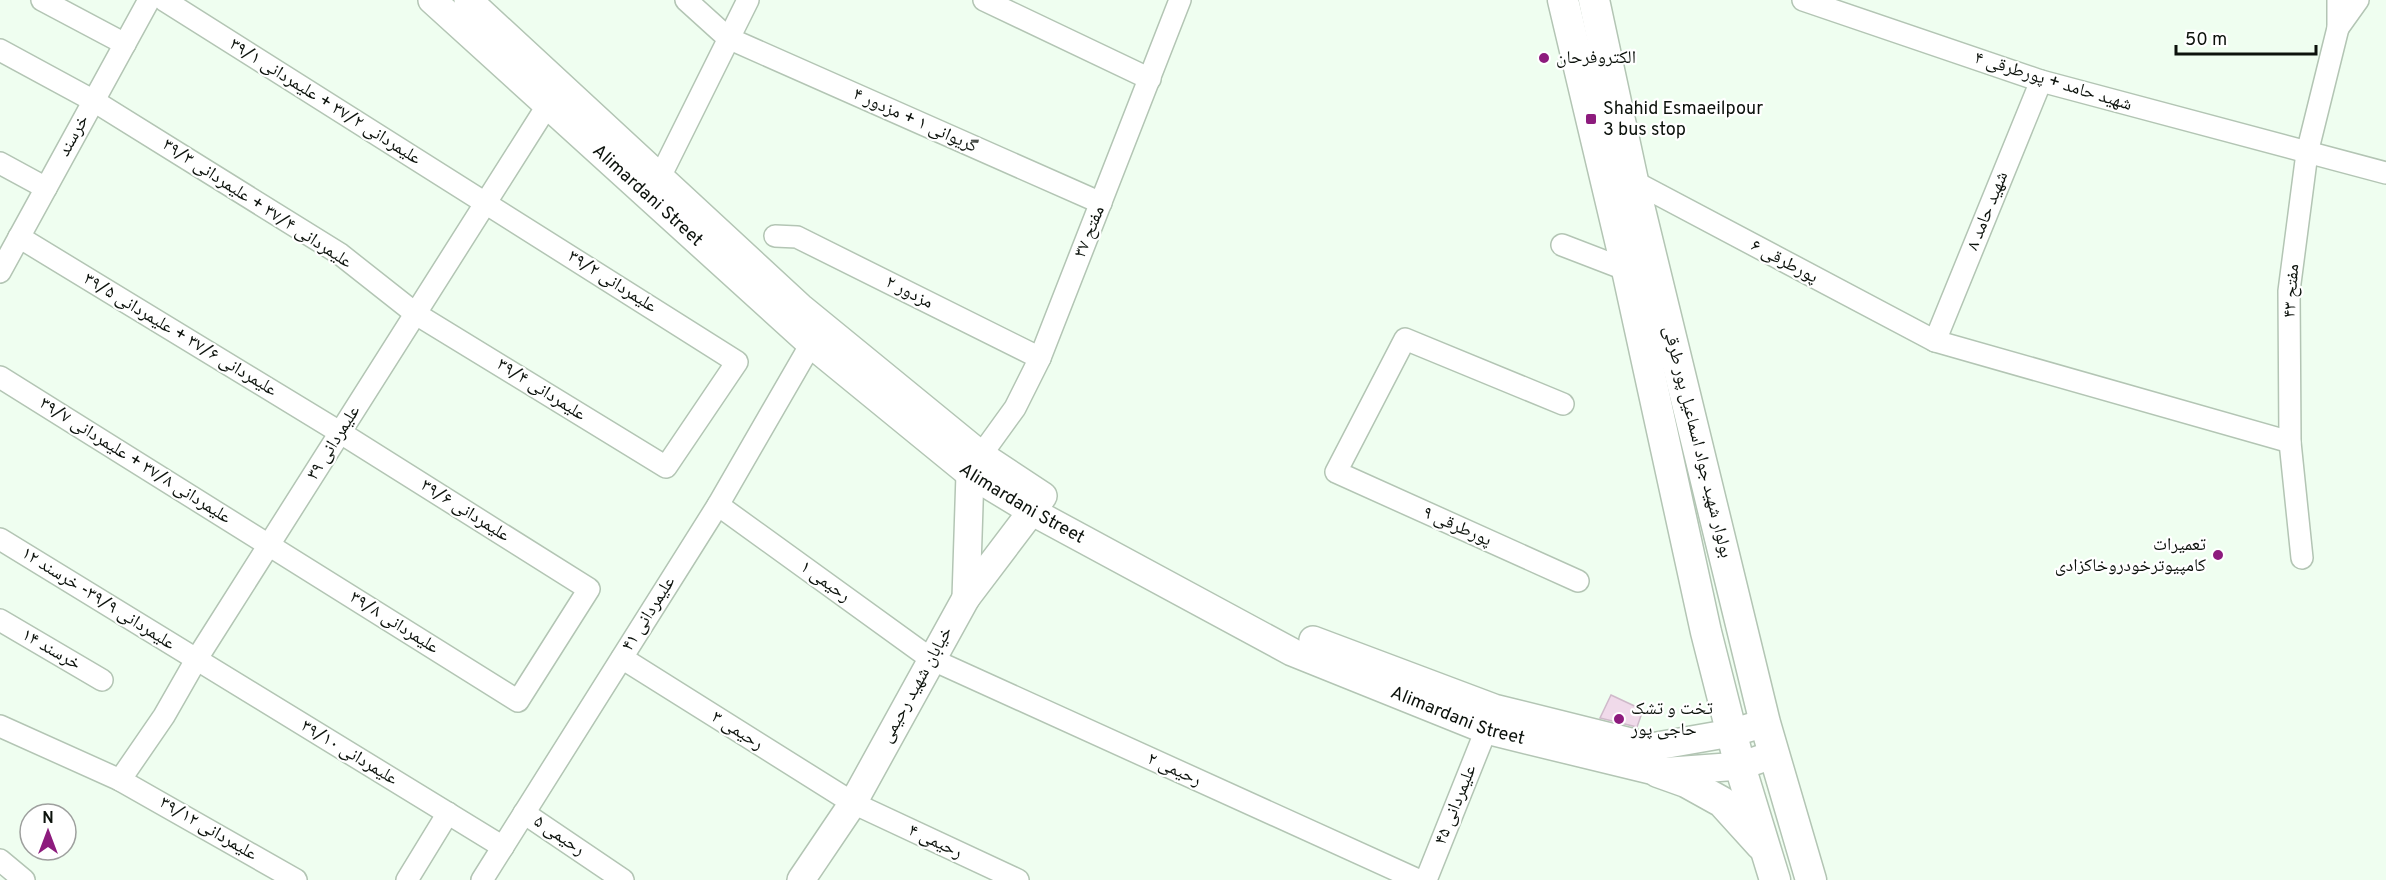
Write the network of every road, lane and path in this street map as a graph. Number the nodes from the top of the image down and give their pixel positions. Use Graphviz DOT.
graph roads {
  1 [pos="42,0"];
  2 [pos="149,0"];
  3 [pos="164,0"];
  4 [pos="432,0"];
  5 [pos="468,0"];
  6 [pos="686,0"];
  7 [pos="748,0"];
  8 [pos="984,0"];
  9 [pos="1180,0"];
  10 [pos="1563,0"];
  11 [pos="1594,0"];
  12 [pos="1803,0"];
  13 [pos="2338,0"];
  14 [pos="2358,0"];
  15 [pos="2338,28"];
  16 [pos="729,38"];
  17 [pos="125,44"];
  18 [pos="0,50"];
  19 [pos="1150,79"];
  20 [pos="2041,81"];
  21 [pos="555,98"];
  22 [pos="94,101"];
  23 [pos="2307,153"];
  24 [pos="0,163"];
  25 [pos="2386,174"];
  26 [pos="1633,181"];
  27 [pos="653,186"];
  28 [pos="46,188"];
  29 [pos="487,203"];
  30 [pos="1101,203"];
  31 [pos="775,236"];
  32 [pos="19,237"];
  33 [pos="1562,245"];
  34 [pos="1628,270"];
  35 [pos="0,272"];
  36 [pos="416,314"];
  37 [pos="819,336"];
  38 [pos="1935,341"];
  39 [pos="1040,358"];
  40 [pos="0,377"];
  41 [pos="1563,404"];
  42 [pos="341,433"];
  43 [pos="2290,442"];
  44 [pos="975,464"];
  45 [pos="666,466"];
  46 [pos="1038,504"];
  47 [pos="718,505"];
  48 [pos="0,539"];
  49 [pos="269,545"];
  50 [pos="2302,558"];
  51 [pos="1578,581"];
  52 [pos="966,598"];
  53 [pos="0,620"];
  54 [pos="622,658"];
  55 [pos="931,659"];
  56 [pos="196,660"];
  57 [pos="102,680"];
  58 [pos="518,701"];
  59 [pos="1490,719"];
  60 [pos="1765,723"];
  61 [pos="0,726"];
  62 [pos="1731,733"];
  63 [pos="1775,754"];
  64 [pos="1740,766"];
  65 [pos="1658,771"];
  66 [pos="120,780"];
  67 [pos="853,803"];
  68 [pos="448,813"];
  69 [pos="524,813"];
  70 [pos="503,847"];
  71 [pos="1767,852"];
  72 [pos="0,860"];
  73 [pos="24,880"];
  74 [pos="296,880"];
  75 [pos="408,880"];
  76 [pos="482,880"];
  77 [pos="623,880"];
  78 [pos="801,880"];
  79 [pos="1018,880"];
  80 [pos="1418,880"];
  81 [pos="1426,880"];
  82 [pos="1775,880"];
  83 [pos="1811,880"];
  1 -- 17 [label="street"];
  2 -- 17 [label="street, خرسند"];
  3 -- 29 [label="street, علیمردانی ۳۷/۲ + علیمردانی ۳۹/۱"];
  4 -- 21 [label="street, Alimardani Street"];
  5 -- 21 [label="street, Alimardani Street"];
  6 -- 16 [label="street, گریوانی ۱ + مزدور ۴"];
  7 -- 16 [label="street"];
  8 -- 19 [label="street"];
  9 -- 19 [label="street, مفتح ۳۷"];
  10 -- 34 [label="main road, بولوار شهید جواد اسماعیل پور طرقی"];
  11 -- 26 [label="main road, بولوار شهید جواد اسماعیل پور طرقی"];
  12 -- 20 [label="street, شهید حامد + پورطرقی ۴"];
  13 -- 15 [label="street"];
  14 -- 15 [label="street"];
  15 -- 23 [label="street, مفتح ۴۳"];
  16 -- 27 [label="street"];
  16 -- 30 [label="street, گریوانی ۱ + مزدور ۴"];
  17 -- 22 [label="street, خرسند"];
  18 -- 22 [label="street, علیمردانی ۳۷/۴ + علیمردانی ۳۹/۳"];
  19 -- 30 [label="street, مفتح ۳۷"];
  20 -- 23 [label="street, شهید حامد + پورطرقی ۴"];
  20 -- 38 [label="street, شهید حامد ۸"];
  21 -- 27 [label="street, Alimardani Street"];
  21 -- 29 [label="street, علیمردانی ۳۹"];
  22 -- 28 [label="street, خرسند"];
  22 -- 36 [label="street, علیمردانی ۳۷/۴ + علیمردانی ۳۹/۳"];
  23 -- 25 [label="street, شهید حامد + پورطرقی ۴"];
  23 -- 43 [label="street, مفتح ۴۳"];
  24 -- 28 [label="street"];
  26 -- 38 [label="street, پورطرقی ۶"];
  26 -- 60 [label="main road, بولوار شهید جواد اسماعیل پور طرقی"];
  27 -- 37 [label="street, Alimardani Street"];
  28 -- 32 [label="street, خرسند"];
  29 -- 36 [label="street, علیمردانی ۳۹"];
  29 -- 45 [label="street, علیمردانی ۳۹/۲"];
  30 -- 39 [label="street, مفتح ۳۷"];
  31 -- 39 [label="street, مزدور ۲"];
  32 -- 35 [label="street, خرسند"];
  32 -- 42 [label="street, علیمردانی ۳۷/۶ + علیمردانی ۳۹/۵"];
  33 -- 34 [label="street"];
  34 -- 62 [label="main road, بولوار شهید جواد اسماعیل پور طرقی"];
  36 -- 42 [label="street, علیمردانی ۳۹"];
  36 -- 45 [label="street, علیمردانی ۳۹/۴"];
  37 -- 44 [label="street, Alimardani Street"];
  37 -- 47 [label="street, علیمردانی ۴۱"];
  38 -- 43 [label="street, پورطرقی ۶"];
  39 -- 44 [label="street, مفتح ۳۷"];
  40 -- 49 [label="street, علیمردانی ۳۷/۸ + علیمردانی ۳۹/۷"];
  41 -- 51 [label="street, پورطرقی ۹"];
  42 -- 49 [label="street, علیمردانی ۳۹"];
  42 -- 58 [label="street, علیمردانی ۳۹/۶"];
  43 -- 50 [label="street, مفتح ۴۳"];
  44 -- 46 [label="street, Alimardani Street"];
  44 -- 52 [label="street"];
  46 -- 52 [label="street, خیابان شهید رحیمی"];
  46 -- 59 [label="street, Alimardani Street"];
  47 -- 54 [label="street, علیمردانی ۴۱"];
  47 -- 55 [label="street, رحیمی ۱"];
  48 -- 56 [label="street, علیمردانی ۳۹/۹- خرسند ۱۲"];
  49 -- 56 [label="street, علیمردانی ۳۹"];
  49 -- 58 [label="street, علیمردانی ۳۹/۸"];
  52 -- 55 [label="street, خیابان شهید رحیمی"];
  53 -- 57 [label="street, خرسند ۱۴"];
  54 -- 67 [label="street, رحیمی ۳"];
  54 -- 69 [label="street, علیمردانی ۴۱"];
  55 -- 67 [label="street, خیابان شهید رحیمی"];
  55 -- 80 [label="street, رحیمی ۲"];
  56 -- 66 [label="street, علیمردانی ۳۹"];
  56 -- 68 [label="street, علیمردانی ۳۹/۱۰"];
  59 -- 62 [label="street, Alimardani Street"];
  59 -- 65 [label="street, Alimardani Street"];
  59 -- 81 [label="street, علیمردانی ۴۵"];
  60 -- 62 [label="street, Alimardani Street"];
  60 -- 63 [label="main road, بولوار شهید جواد اسماعیل پور طرقی"];
  61 -- 66 [label="street, علیمردانی ۳۹/۱۲"];
  62 -- 64 [label="main road, بولوار شهید جواد اسماعیل پور طرقی"];
  63 -- 64 [label="street, Alimardani Street"];
  63 -- 83 [label="main road, بولوار شهید جواد اسماعیل پور طرقی"];
  64 -- 65 [label="street, Alimardani Street"];
  64 -- 71 [label="main road, بولوار شهید جواد اسماعیل پور طرقی"];
  65 -- 71 [label="main road"];
  66 -- 74 [label="street, علیمردانی ۳۹/۱۲"];
  67 -- 78 [label="street, خیابان شهید رحیمی"];
  67 -- 79 [label="street, رحیمی ۴"];
  68 -- 70 [label="street, علیمردانی ۳۹/۱۰"];
  68 -- 75 [label="street"];
  69 -- 70 [label="street, علیمردانی ۴۱"];
  69 -- 77 [label="street, رحیمی ۵"];
  70 -- 76 [label="street, علیمردانی ۴۱"];
  71 -- 82 [label="main road, بولوار شهید جواد اسماعیل پور طرقی"];
  72 -- 73 [label="street"];
}
